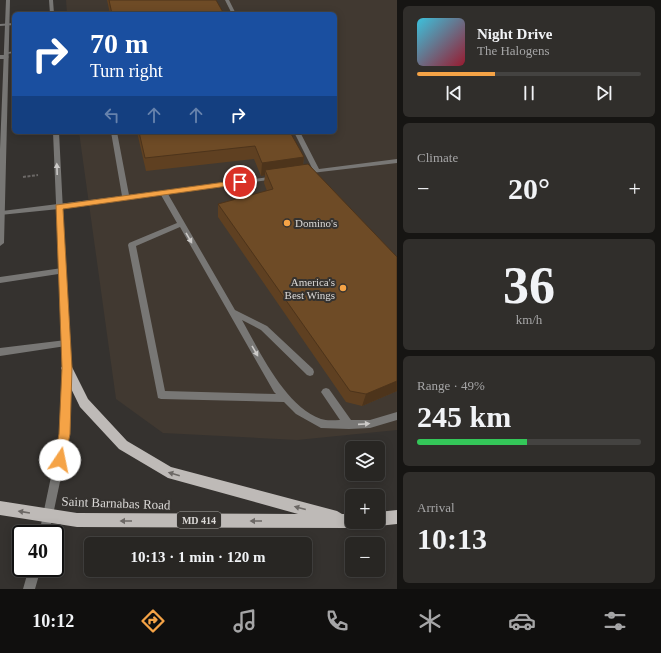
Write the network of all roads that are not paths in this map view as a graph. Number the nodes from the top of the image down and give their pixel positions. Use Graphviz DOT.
graph roads {
  1 [pos="8,0"];
  2 [pos="51,0"];
  3 [pos="227,0"];
  4 [pos="52,12"];
  5 [pos="233,12"];
  6 [pos="7,24"];
  7 [pos="12,24"];
  8 [pos="0,25"];
  9 [pos="4,56"];
  10 [pos="56,134"];
  11 [pos="114,134"];
  12 [pos="297,134"];
  13 [pos="397,161"];
  14 [pos="317,171"];
  15 [pos="294,174"];
  16 [pos="286,176"];
  17 [pos="163,192"];
  18 [pos="126,198"];
  19 [pos="59,207"];
  20 [pos="2,213"];
  21 [pos="181,224"];
  22 [pos="0,243"];
  23 [pos="62,271"];
  24 [pos="0,280"];
  25 [pos="232,312"];
  26 [pos="66,342"];
  27 [pos="0,352"];
  28 [pos="67,368"];
  29 [pos="310,372"];
  30 [pos="326,392"];
  31 [pos="286,398"];
  32 [pos="397,416"];
  33 [pos="349,425"];
  34 [pos="0,508"];
  35 [pos="48,516"];
  36 [pos="397,517"];
  37 [pos="385,518"];
  38 [pos="345,519"];
  39 [pos="345,521"];
  40 [pos="46,525"];
  41 [pos="32,577"];
  42 [pos="29,589"];
  1 -- 6 [label="street"];
  2 -- 4 [label="street"];
  3 -- 5 [label="street"];
  6 -- 7 [label="street"];
  6 -- 8 [label="street"];
  6 -- 9 [label="street"];
  9 -- 20 [label="street"];
  19 -- 10 [label="street, one-way"];
  11 -- 18 [label="street"];
  12 -- 14 [label="street"];
  13 -- 14 [label="street"];
  14 -- 15 [label="street"];
  16 -- 17 [label="street"];
  17 -- 18 [label="street"];
  17 -- 21 [label="street"];
  18 -- 19 [label="street"];
  19 -- 20 [label="street"];
  19 -- 23 [label="street"];
  20 -- 22 [label="street"];
  21 -- 25 [label="street, one-way"];
  21 -- 31 [label="street"];
  23 -- 24 [label="street"];
  23 -- 26 [label="street"];
  25 -- 29 [label="street"];
  25 -- 31 [label="street, one-way"];
  26 -- 27 [label="street"];
  26 -- 28 [label="street"];
  28 -- 35 [label="street"];
  38 -- 28 [label="main road, one-way"];
  30 -- 33 [label="street"];
  31 -- 33 [label="street"];
  33 -- 32 [label="street, one-way"];
  35 -- 34 [label="main road, Saint Barnabas Road / MD 414, one-way"];
  39 -- 35 [label="main road, Saint Barnabas Road / MD 414, one-way"];
  35 -- 40 [label="street"];
  36 -- 37 [label="main road"];
  41 -- 42 [label="street"];
}
